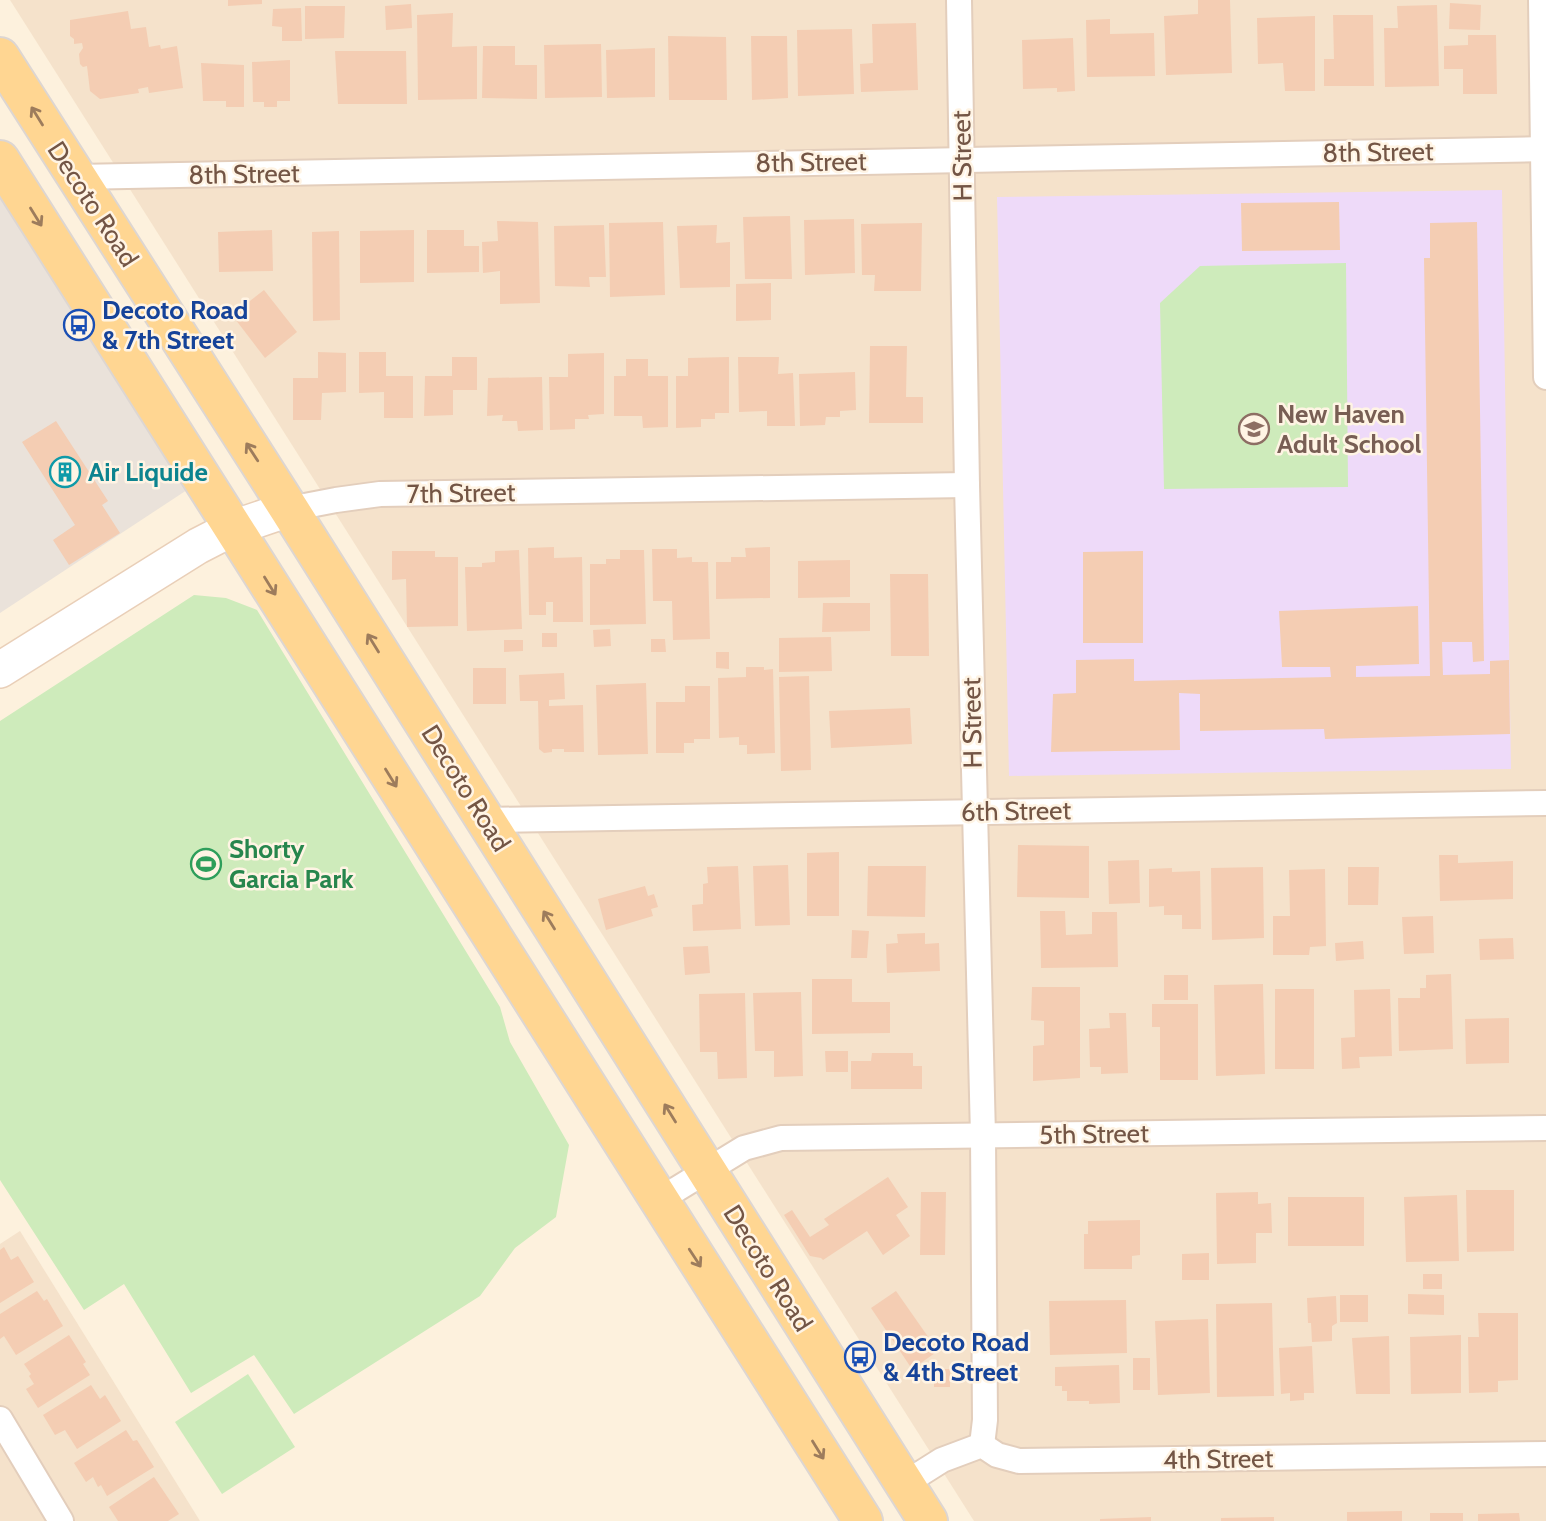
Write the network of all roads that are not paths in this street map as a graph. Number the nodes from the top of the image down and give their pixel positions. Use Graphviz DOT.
graph roads {
  1 [pos="959,0"];
  2 [pos="1541,0"];
  3 [pos="0,57"];
  4 [pos="1544,149"];
  5 [pos="962,159"];
  6 [pos="0,160"];
  7 [pos="76,177"];
  8 [pos="1546,377"];
  9 [pos="967,485"];
  10 [pos="289,509"];
  11 [pos="233,528"];
  12 [pos="0,670"];
  13 [pos="1546,803"];
  14 [pos="974,811"];
  15 [pos="486,820"];
  16 [pos="1546,1128"];
  17 [pos="983,1136"];
  18 [pos="706,1171"];
  19 [pos="659,1200"];
  20 [pos="0,1419"];
  21 [pos="982,1445"];
  22 [pos="1546,1454"];
  23 [pos="904,1484"];
  24 [pos="61,1521"];
  25 [pos="863,1521"];
  26 [pos="928,1521"];
  1 -- 5 [label="street, H Street"];
  2 -- 4 [label="street"];
  7 -- 3 [label="main road, Decoto Road, one-way"];
  4 -- 5 [label="street, 8th Street"];
  4 -- 8 [label="street"];
  5 -- 7 [label="street, 8th Street"];
  5 -- 9 [label="street, H Street"];
  6 -- 11 [label="main road, Decoto Road, one-way"];
  10 -- 7 [label="main road, Decoto Road, one-way"];
  9 -- 10 [label="street, 7th Street"];
  9 -- 14 [label="street, H Street"];
  10 -- 11 [label="street, 7th Street"];
  15 -- 10 [label="main road, Decoto Road, one-way"];
  11 -- 12 [label="street, 7th Street"];
  11 -- 19 [label="main road, Decoto Road, one-way"];
  13 -- 14 [label="street, 6th Street"];
  14 -- 15 [label="street, 6th Street"];
  14 -- 17 [label="street, H Street"];
  18 -- 15 [label="main road, Decoto Road, one-way"];
  16 -- 17 [label="street, 5th Street"];
  17 -- 18 [label="street, 5th Street"];
  17 -- 21 [label="street, H Street"];
  18 -- 19 [label="street, 5th Street"];
  18 -- 23 [label="main road, Decoto Road"];
  19 -- 25 [label="main road, Decoto Road, one-way"];
  20 -- 24 [label="street"];
  21 -- 22 [label="street, 4th Street"];
  21 -- 23 [label="street"];
  23 -- 26 [label="main road, Decoto Road"];
}
